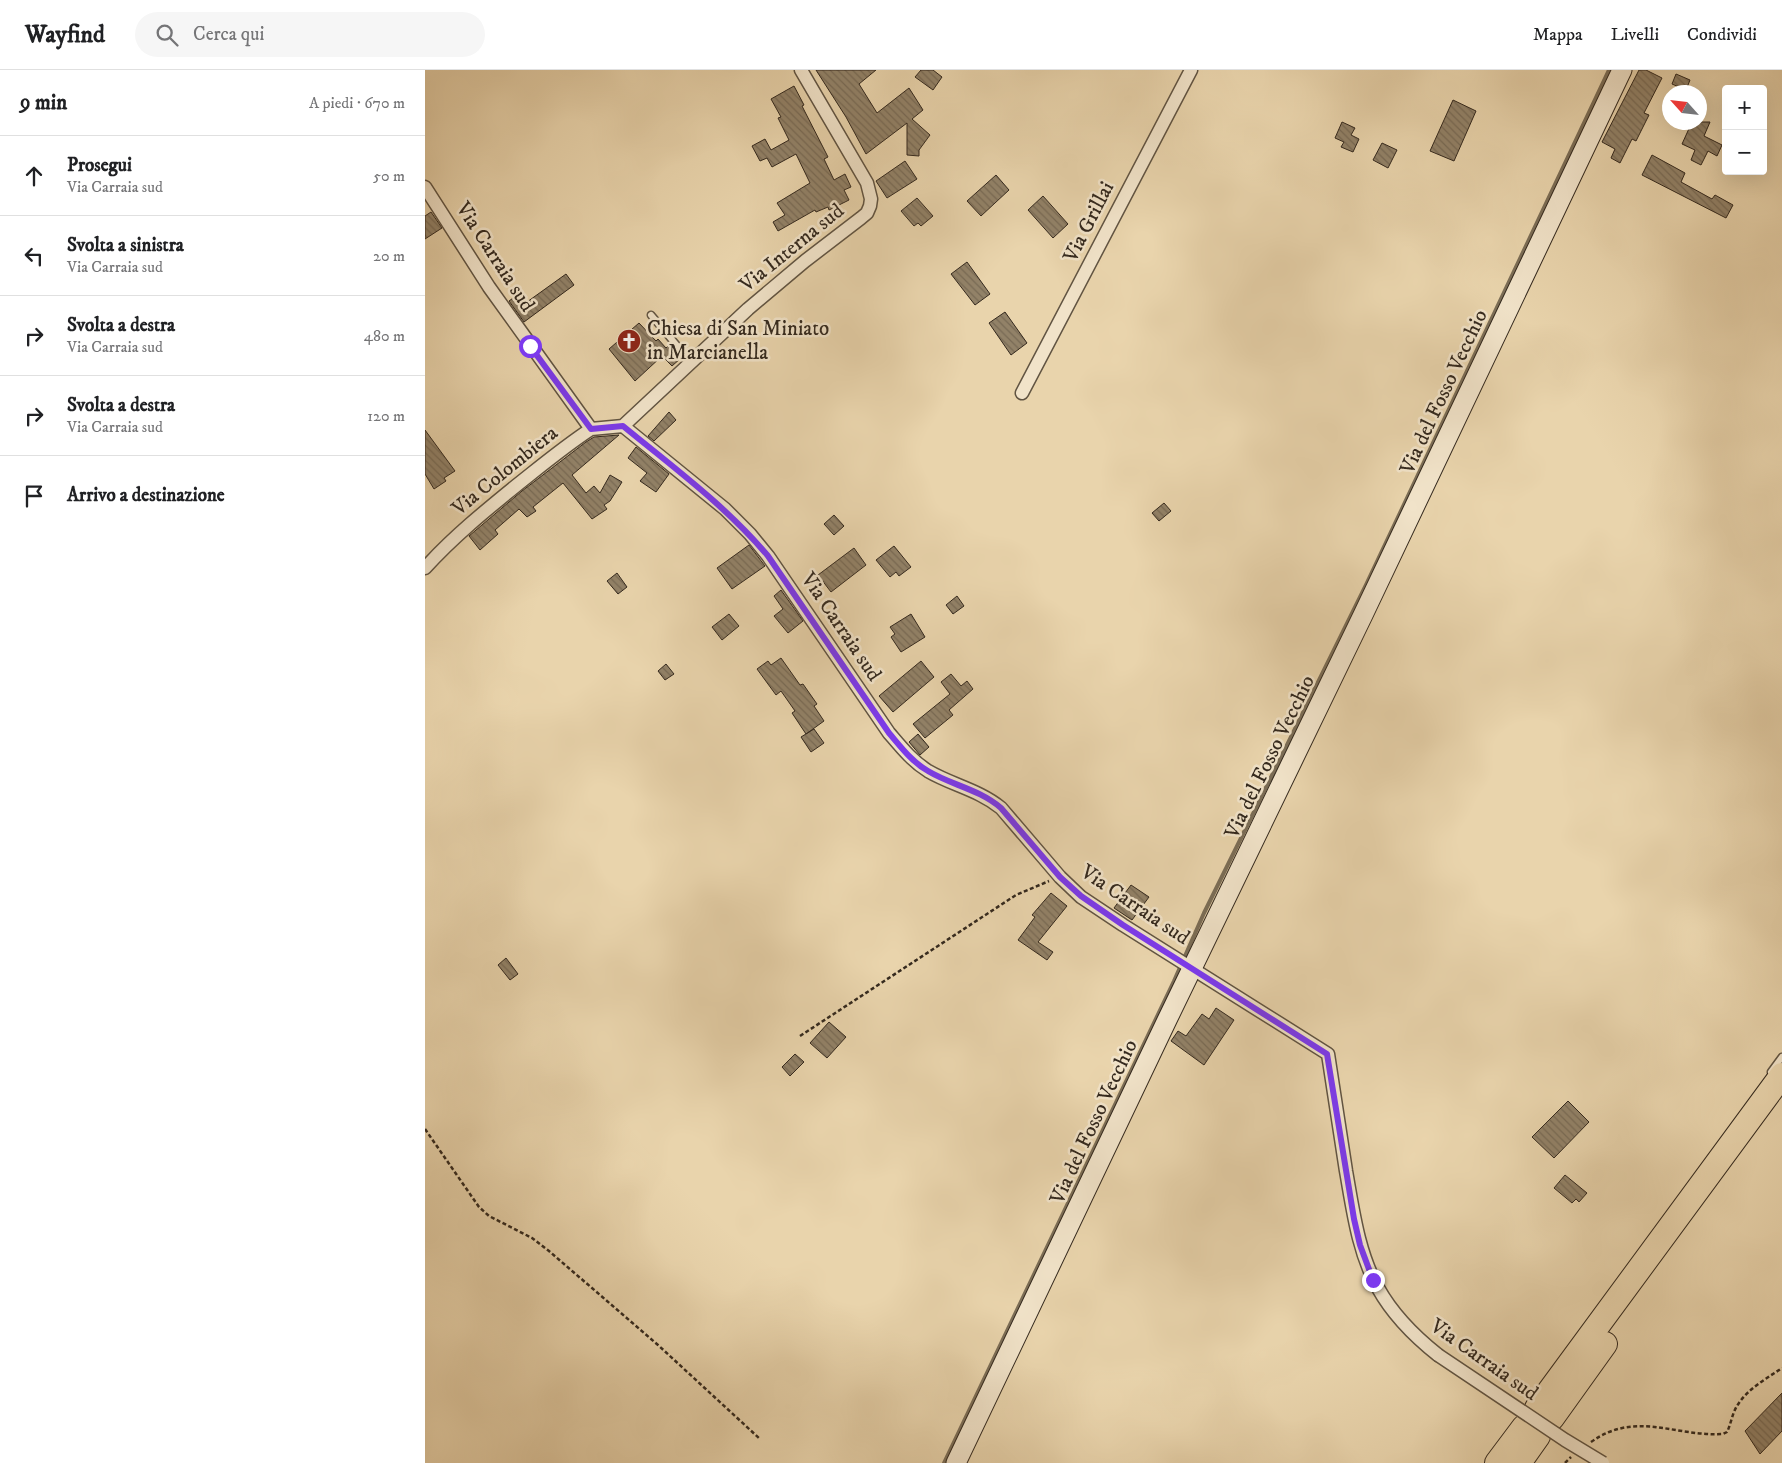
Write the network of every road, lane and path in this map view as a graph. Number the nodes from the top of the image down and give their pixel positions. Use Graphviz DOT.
graph roads {
  1 [pos="801,70"];
  2 [pos="1191,70"];
  3 [pos="1622,70"];
  4 [pos="425,187"];
  5 [pos="651,315"];
  6 [pos="690,362"];
  7 [pos="1022,392"];
  8 [pos="623,426"];
  9 [pos="591,429"];
  10 [pos="425,568"];
  11 [pos="1060,877"];
  12 [pos="1186,964"];
  13 [pos="800,1036"];
  14 [pos="1782,1057"];
  15 [pos="1773,1078"];
  16 [pos="1782,1103"];
  17 [pos="1739,1120"];
  18 [pos="425,1129"];
  19 [pos="1729,1146"];
  20 [pos="1782,1368"];
  21 [pos="1538,1422"];
  22 [pos="760,1439"];
  23 [pos="1590,1442"];
  24 [pos="1572,1456"];
  25 [pos="956,1463"];
  26 [pos="1497,1463"];
  27 [pos="1519,1463"];
  28 [pos="1565,1463"];
  29 [pos="1603,1463"];
  1 -- 6 [label="street, Via Interna sud"];
  2 -- 7 [label="street, Via Grillai"];
  3 -- 12 [label="street, Via del Fosso Vecchio"];
  4 -- 9 [label="street, Via Carraia sud"];
  5 -- 6 [label="lane"];
  6 -- 8 [label="street, Via Interna sud"];
  8 -- 9 [label="street"];
  8 -- 11 [label="street, Via Carraia sud"];
  9 -- 10 [label="street, Via Colombiera"];
  11 -- 12 [label="street, Via Carraia sud"];
  11 -- 13 [label="path"];
  12 -- 25 [label="street, Via del Fosso Vecchio"];
  12 -- 29 [label="street, Via Carraia sud, bridge"];
  14 -- 15 [label="lane"];
  15 -- 19 [label="highway"];
  16 -- 21 [label="highway"];
  17 -- 19 [label="lane"];
  18 -- 22 [label="path"];
  19 -- 21 [label="highway"];
  20 -- 23 [label="path"];
  21 -- 26 [label="highway"];
  21 -- 27 [label="highway"];
  24 -- 28 [label="path"];
}
